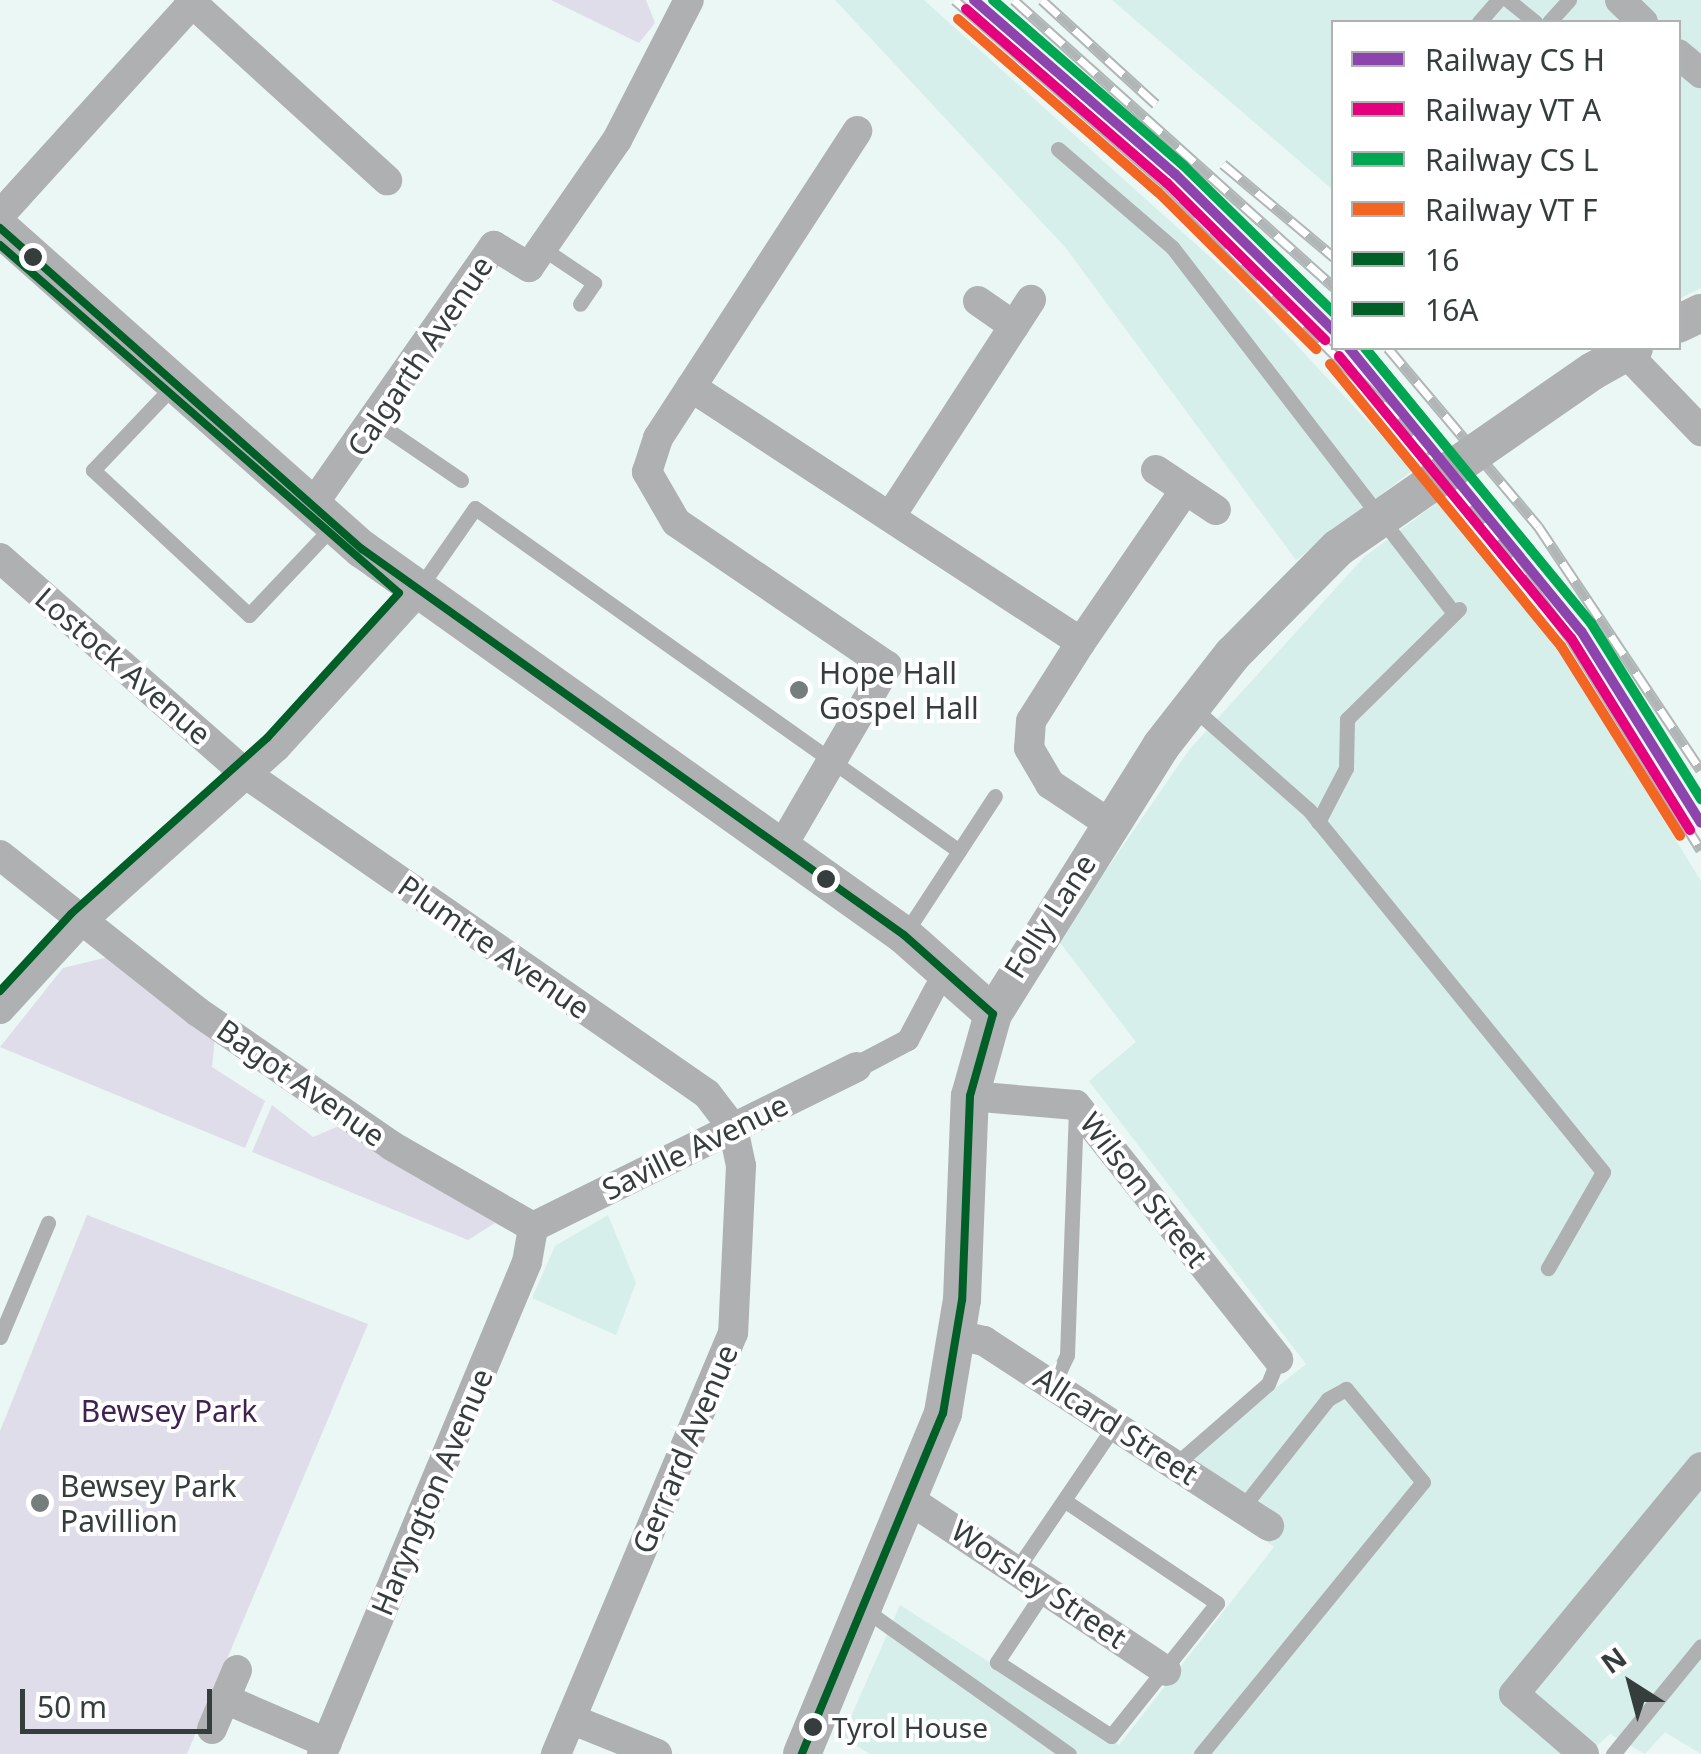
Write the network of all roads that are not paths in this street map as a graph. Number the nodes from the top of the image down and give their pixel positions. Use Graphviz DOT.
graph roads {
  1 [pos="689,0"];
  2 [pos="1498,0"];
  3 [pos="1508,0"];
  4 [pos="1570,0"];
  5 [pos="1620,0"];
  6 [pos="192,1"];
  7 [pos="1481,20"];
  8 [pos="1533,20"];
  9 [pos="1550,20"];
  10 [pos="1641,20"];
  11 [pos="1681,56"];
  12 [pos="1701,73"];
  13 [pos="857,131"];
  14 [pos="1058,148"];
  15 [pos="387,180"];
  16 [pos="0,216"];
  17 [pos="0,228"];
  18 [pos="542,248"];
  19 [pos="978,301"];
  20 [pos="580,304"];
  21 [pos="1630,350"];
  22 [pos="175,384"];
  23 [pos="690,388"];
  24 [pos="376,422"];
  25 [pos="1701,432"];
  26 [pos="1156,470"];
  27 [pos="461,480"];
  28 [pos="1185,490"];
  29 [pos="1216,510"];
  30 [pos="323,516"];
  31 [pos="890,517"];
  32 [pos="0,558"];
  33 [pos="417,592"];
  34 [pos="1082,642"];
  35 [pos="1191,706"];
  36 [pos="835,761"];
  37 [pos="246,774"];
  38 [pos="995,796"];
  39 [pos="1318,822"];
  40 [pos="1110,824"];
  41 [pos="781,848"];
  42 [pos="959,851"];
  43 [pos="0,855"];
  44 [pos="79,923"];
  45 [pos="904,935"];
  46 [pos="934,989"];
  47 [pos="0,1009"];
  48 [pos="993,1014"];
  49 [pos="857,1067"];
  50 [pos="970,1096"];
  51 [pos="1076,1104"];
  52 [pos="733,1128"];
  53 [pos="48,1223"];
  54 [pos="534,1227"];
  55 [pos="1548,1268"];
  56 [pos="958,1335"];
  57 [pos="0,1337"];
  58 [pos="1278,1360"];
  59 [pos="1053,1386"];
  60 [pos="1114,1425"];
  61 [pos="1176,1466"];
  62 [pos="1701,1467"];
  63 [pos="910,1500"];
  64 [pos="1064,1500"];
  65 [pos="1242,1508"];
  66 [pos="1269,1526"];
  67 [pos="1017,1569"];
  68 [pos="1046,1588"];
  69 [pos="864,1609"];
  70 [pos="1701,1646"];
  71 [pos="238,1670"];
  72 [pos="1166,1671"];
  73 [pos="225,1699"];
  74 [pos="572,1718"];
  75 [pos="212,1730"];
  76 [pos="324,1749"];
  77 [pos="556,1754"];
  78 [pos="658,1754"];
  79 [pos="802,1754"];
  80 [pos="1069,1754"];
  81 [pos="1201,1754"];
  82 [pos="1584,1754"];
  83 [pos="1613,1754"];
  1 -- 18 [label="street"];
  2 -- 7 [label="lane"];
  3 -- 8 [label="lane"];
  4 -- 9 [label="lane"];
  5 -- 10 [label="street"];
  6 -- 15 [label="street"];
  6 -- 16 [label="street"];
  11 -- 12 [label="street"];
  13 -- 23 [label="street"];
  14 -- 39 [label="lane"];
  17 -- 22 [label="street"];
  18 -- 20 [label="lane"];
  18 -- 24 [label="street, Calgarth Avenue"];
  19 -- 31 [label="street"];
  21 -- 25 [label="street"];
  21 -- 35 [label="street, Folly Lane, bridge"];
  22 -- 30 [label="street"];
  22 -- 30 [label="lane"];
  23 -- 31 [label="street"];
  23 -- 36 [label="street"];
  24 -- 27 [label="lane"];
  24 -- 30 [label="street, Calgarth Avenue"];
  26 -- 28 [label="street"];
  28 -- 29 [label="street"];
  28 -- 34 [label="street"];
  30 -- 33 [label="street"];
  31 -- 34 [label="street"];
  32 -- 37 [label="street, Lostock Avenue"];
  33 -- 36 [label="lane"];
  33 -- 37 [label="street"];
  33 -- 41 [label="street"];
  34 -- 40 [label="street"];
  35 -- 39 [label="lane"];
  35 -- 40 [label="street, Folly Lane"];
  36 -- 41 [label="street"];
  36 -- 42 [label="lane"];
  37 -- 44 [label="street"];
  37 -- 52 [label="street, Plumtre Avenue"];
  38 -- 42 [label="lane"];
  39 -- 55 [label="lane"];
  40 -- 48 [label="street, Folly Lane"];
  41 -- 45 [label="street"];
  42 -- 45 [label="lane"];
  43 -- 44 [label="street, Bagot Avenue"];
  44 -- 47 [label="street"];
  44 -- 54 [label="street, Bagot Avenue"];
  45 -- 48 [label="street"];
  46 -- 49 [label="street"];
  48 -- 50 [label="street, Folly Lane"];
  49 -- 52 [label="street, Saville Avenue"];
  50 -- 51 [label="street, Wilson Street"];
  50 -- 56 [label="street, Folly Lane"];
  51 -- 58 [label="street, Wilson Street"];
  51 -- 59 [label="lane"];
  52 -- 54 [label="street, Saville Avenue"];
  52 -- 74 [label="street, Gerrard Avenue"];
  53 -- 57 [label="lane"];
  54 -- 76 [label="street, Haryngton Avenue"];
  56 -- 59 [label="street, Allcard Street"];
  56 -- 63 [label="street, Folly Lane"];
  58 -- 61 [label="lane"];
  59 -- 60 [label="street, Allcard Street"];
  60 -- 61 [label="street, Allcard Street"];
  60 -- 64 [label="lane"];
  61 -- 65 [label="street, Allcard Street"];
  62 -- 82 [label="street"];
  63 -- 67 [label="street, Worsley Street"];
  63 -- 69 [label="street, Folly Lane"];
  64 -- 67 [label="lane"];
  64 -- 72 [label="lane"];
  65 -- 66 [label="street, Allcard Street"];
  65 -- 81 [label="lane"];
  67 -- 68 [label="street, Worsley Street"];
  68 -- 72 [label="street, Worsley Street"];
  68 -- 72 [label="lane"];
  69 -- 79 [label="street, Folly Lane"];
  69 -- 80 [label="lane"];
  70 -- 83 [label="lane"];
  71 -- 73 [label="street"];
  73 -- 75 [label="street"];
  73 -- 76 [label="street"];
  74 -- 77 [label="street, Gerrard Avenue"];
  74 -- 78 [label="street"];
}
